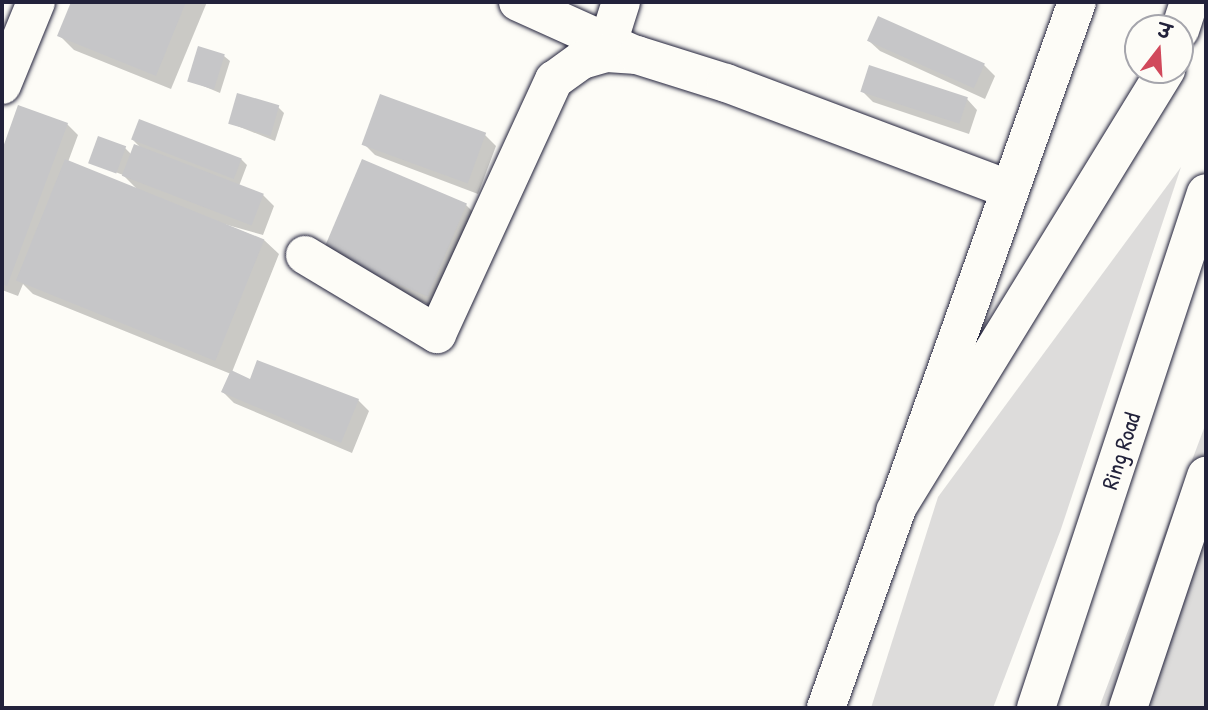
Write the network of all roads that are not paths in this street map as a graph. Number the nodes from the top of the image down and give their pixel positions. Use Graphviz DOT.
graph roads {
  1 [pos="36,2"];
  2 [pos="518,2"];
  3 [pos="621,2"];
  4 [pos="1077,2"];
  5 [pos="622,49"];
  6 [pos="1157,84"];
  7 [pos="2,85"];
  8 [pos="1010,190"];
  9 [pos="1206,193"];
  10 [pos="305,255"];
  11 [pos="1206,476"];
  12 [pos="895,511"];
  13 [pos="826,708"];
  14 [pos="1036,708"];
  15 [pos="1128,708"];
  1 -- 7 [label="street"];
  2 -- 5 [label="street"];
  3 -- 5 [label="street"];
  4 -- 8 [label="street"];
  5 -- 8 [label="street"];
  5 -- 10 [label="street"];
  6 -- 12 [label="street"];
  8 -- 12 [label="street"];
  9 -- 14 [label="street, Ring Road"];
  11 -- 15 [label="street"];
  12 -- 13 [label="street"];
}
